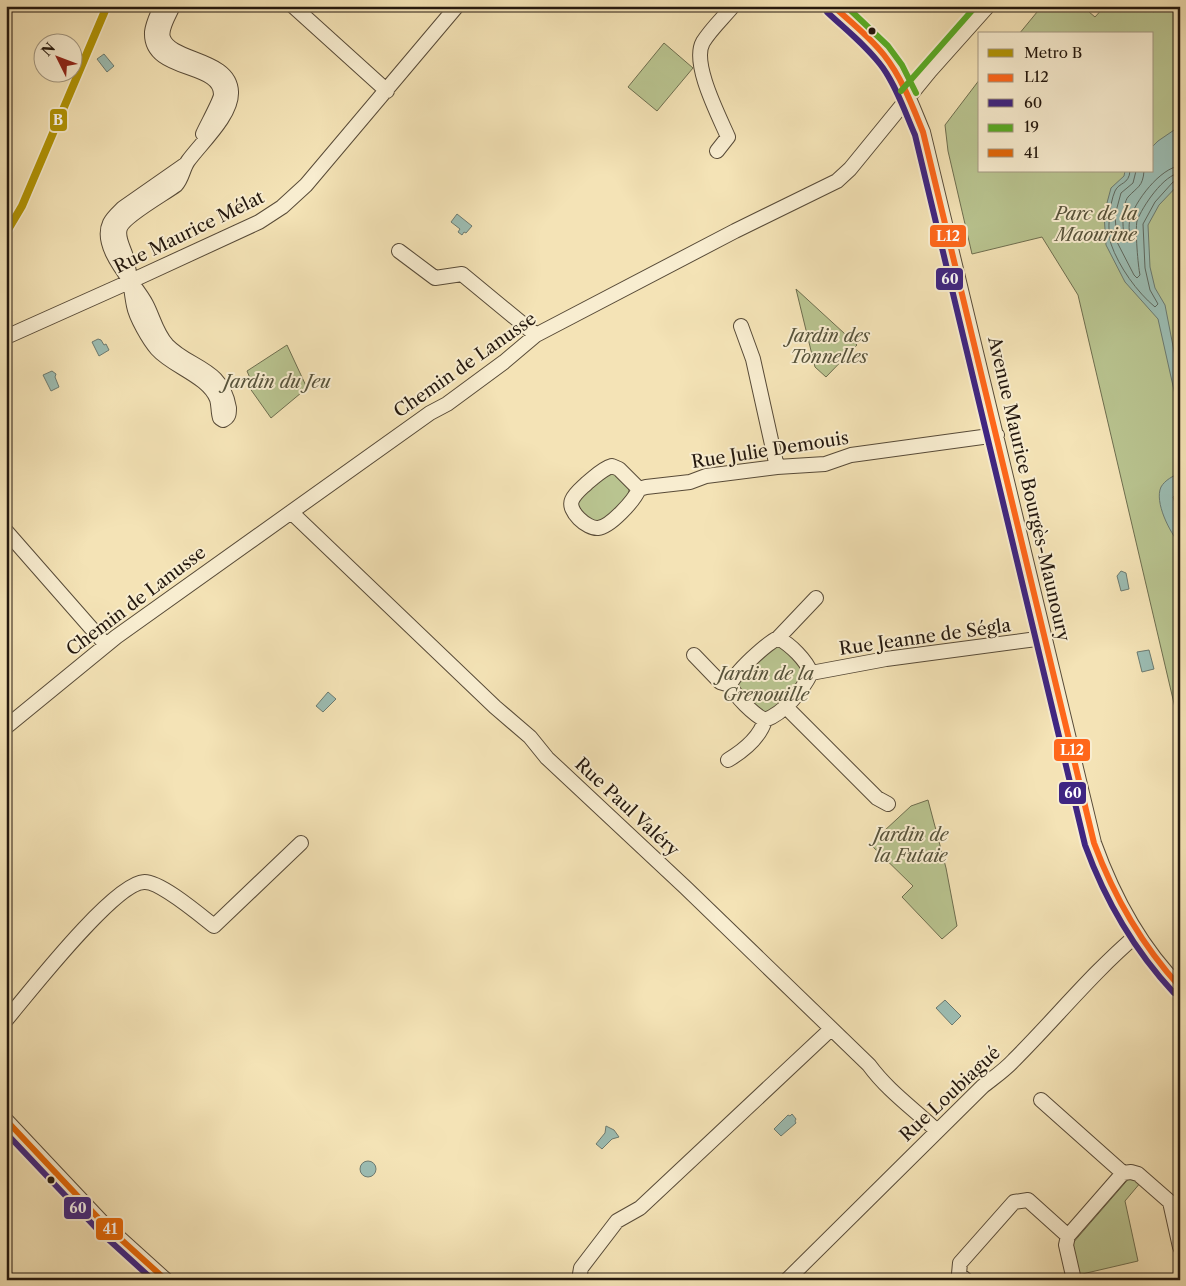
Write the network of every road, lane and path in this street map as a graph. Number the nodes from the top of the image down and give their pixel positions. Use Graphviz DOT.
graph roads {
  1 [pos="161,6"];
  2 [pos="173,6"];
  3 [pos="293,6"];
  4 [pos="457,6"];
  5 [pos="733,6"];
  6 [pos="833,6"];
  7 [pos="988,6"];
  8 [pos="387,91"];
  9 [pos="908,97"];
  10 [pos="197,148"];
  11 [pos="717,151"];
  12 [pos="398,251"];
  13 [pos="131,281"];
  14 [pos="741,326"];
  15 [pos="153,333"];
  16 [pos="536,335"];
  17 [pos="6,336"];
  18 [pos="997,435"];
  19 [pos="776,467"];
  20 [pos="639,490"];
  21 [pos="291,512"];
  22 [pos="6,530"];
  23 [pos="816,598"];
  24 [pos="778,638"];
  25 [pos="1044,638"];
  26 [pos="106,644"];
  27 [pos="694,655"];
  28 [pos="812,674"];
  29 [pos="730,685"];
  30 [pos="785,706"];
  31 [pos="765,720"];
  32 [pos="6,727"];
  33 [pos="728,760"];
  34 [pos="888,804"];
  35 [pos="301,843"];
  36 [pos="1138,934"];
  37 [pos="1180,987"];
  38 [pos="6,1020"];
  39 [pos="831,1029"];
  40 [pos="1041,1100"];
  41 [pos="6,1120"];
  42 [pos="937,1132"];
  43 [pos="1127,1172"];
  44 [pos="1068,1236"];
  45 [pos="1180,1247"];
  46 [pos="166,1280"];
  47 [pos="579,1280"];
  48 [pos="787,1280"];
  49 [pos="966,1280"];
  50 [pos="1074,1280"];
  1 -- 10 [label="street"];
  2 -- 10 [label="street"];
  3 -- 8 [label="street"];
  4 -- 8 [label="street, Rue Maurice Mélat"];
  5 -- 11 [label="street"];
  6 -- 9 [label="street, Avenue Maurice Bourgès-Maunoury"];
  7 -- 9 [label="street, Chemin de Lanusse"];
  8 -- 13 [label="street, Rue Maurice Mélat"];
  9 -- 16 [label="street, Chemin de Lanusse"];
  9 -- 18 [label="street, Avenue Maurice Bourgès-Maunoury"];
  10 -- 13 [label="street"];
  12 -- 16 [label="street"];
  13 -- 15 [label="street"];
  13 -- 17 [label="street, Rue Maurice Mélat"];
  14 -- 19 [label="street"];
  15 -- 15 [label="street"];
  16 -- 21 [label="street, Chemin de Lanusse"];
  18 -- 19 [label="street, Rue Julie Demouis"];
  18 -- 25 [label="street, Avenue Maurice Bourgès-Maunoury"];
  19 -- 20 [label="street, Rue Julie Demouis"];
  20 -- 20 [label="street"];
  21 -- 26 [label="street, Chemin de Lanusse"];
  21 -- 39 [label="street, Rue Paul Valéry"];
  22 -- 26 [label="street"];
  23 -- 24 [label="street"];
  24 -- 28 [label="street"];
  24 -- 29 [label="street"];
  25 -- 28 [label="street, Rue Jeanne de Ségla"];
  25 -- 36 [label="street, Avenue Maurice Bourgès-Maunoury"];
  26 -- 32 [label="street, Chemin de Lanusse"];
  27 -- 29 [label="street"];
  28 -- 30 [label="street"];
  29 -- 31 [label="street"];
  30 -- 31 [label="street"];
  30 -- 34 [label="street"];
  31 -- 33 [label="street"];
  35 -- 38 [label="street"];
  36 -- 37 [label="street, Avenue Maurice Bourgès-Maunoury"];
  36 -- 42 [label="street, Rue Loubiagué"];
  39 -- 42 [label="street, Rue Paul Valéry"];
  39 -- 47 [label="street"];
  40 -- 43 [label="street"];
  41 -- 46 [label="street"];
  42 -- 48 [label="street, Rue Loubiagué"];
  43 -- 44 [label="street"];
  43 -- 45 [label="street"];
  44 -- 49 [label="street"];
  44 -- 50 [label="street"];
}
